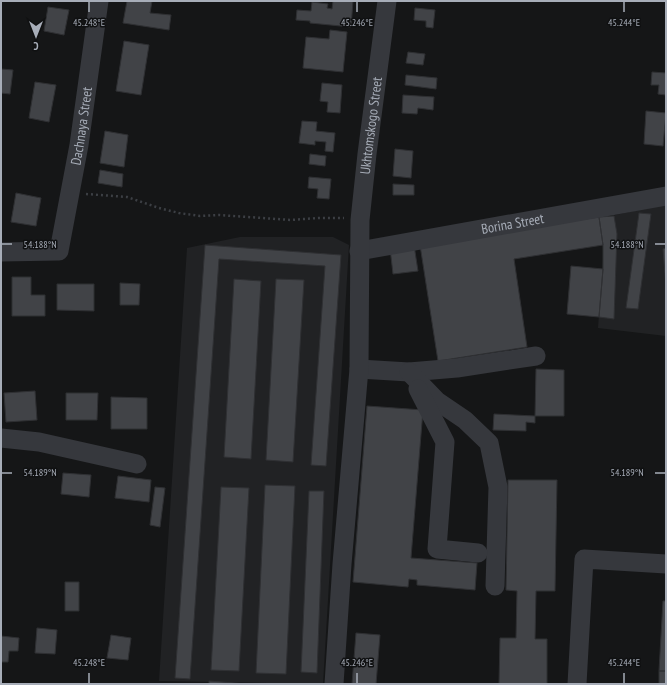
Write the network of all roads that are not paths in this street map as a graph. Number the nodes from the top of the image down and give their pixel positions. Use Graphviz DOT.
graph roads {
  1 [pos="99,1"];
  2 [pos="387,1"];
  3 [pos="666,196"];
  4 [pos="359,251"];
  5 [pos="1,252"];
  6 [pos="536,356"];
  7 [pos="359,369"];
  8 [pos="409,372"];
  9 [pos="1,438"];
  10 [pos="137,464"];
  11 [pos="478,553"];
  12 [pos="666,564"];
  13 [pos="495,586"];
  14 [pos="334,684"];
  15 [pos="577,684"];
  1 -- 5 [label="street, Dachnaya Street"];
  2 -- 4 [label="street, Ukhtomskogo Street"];
  3 -- 4 [label="street, Borina Street"];
  4 -- 7 [label="street, Ukhtomskogo Street"];
  6 -- 8 [label="street"];
  7 -- 8 [label="street"];
  7 -- 14 [label="street, Ukhtomskogo Street"];
  8 -- 11 [label="street"];
  8 -- 13 [label="street"];
  9 -- 10 [label="street"];
  12 -- 15 [label="street"];
}
